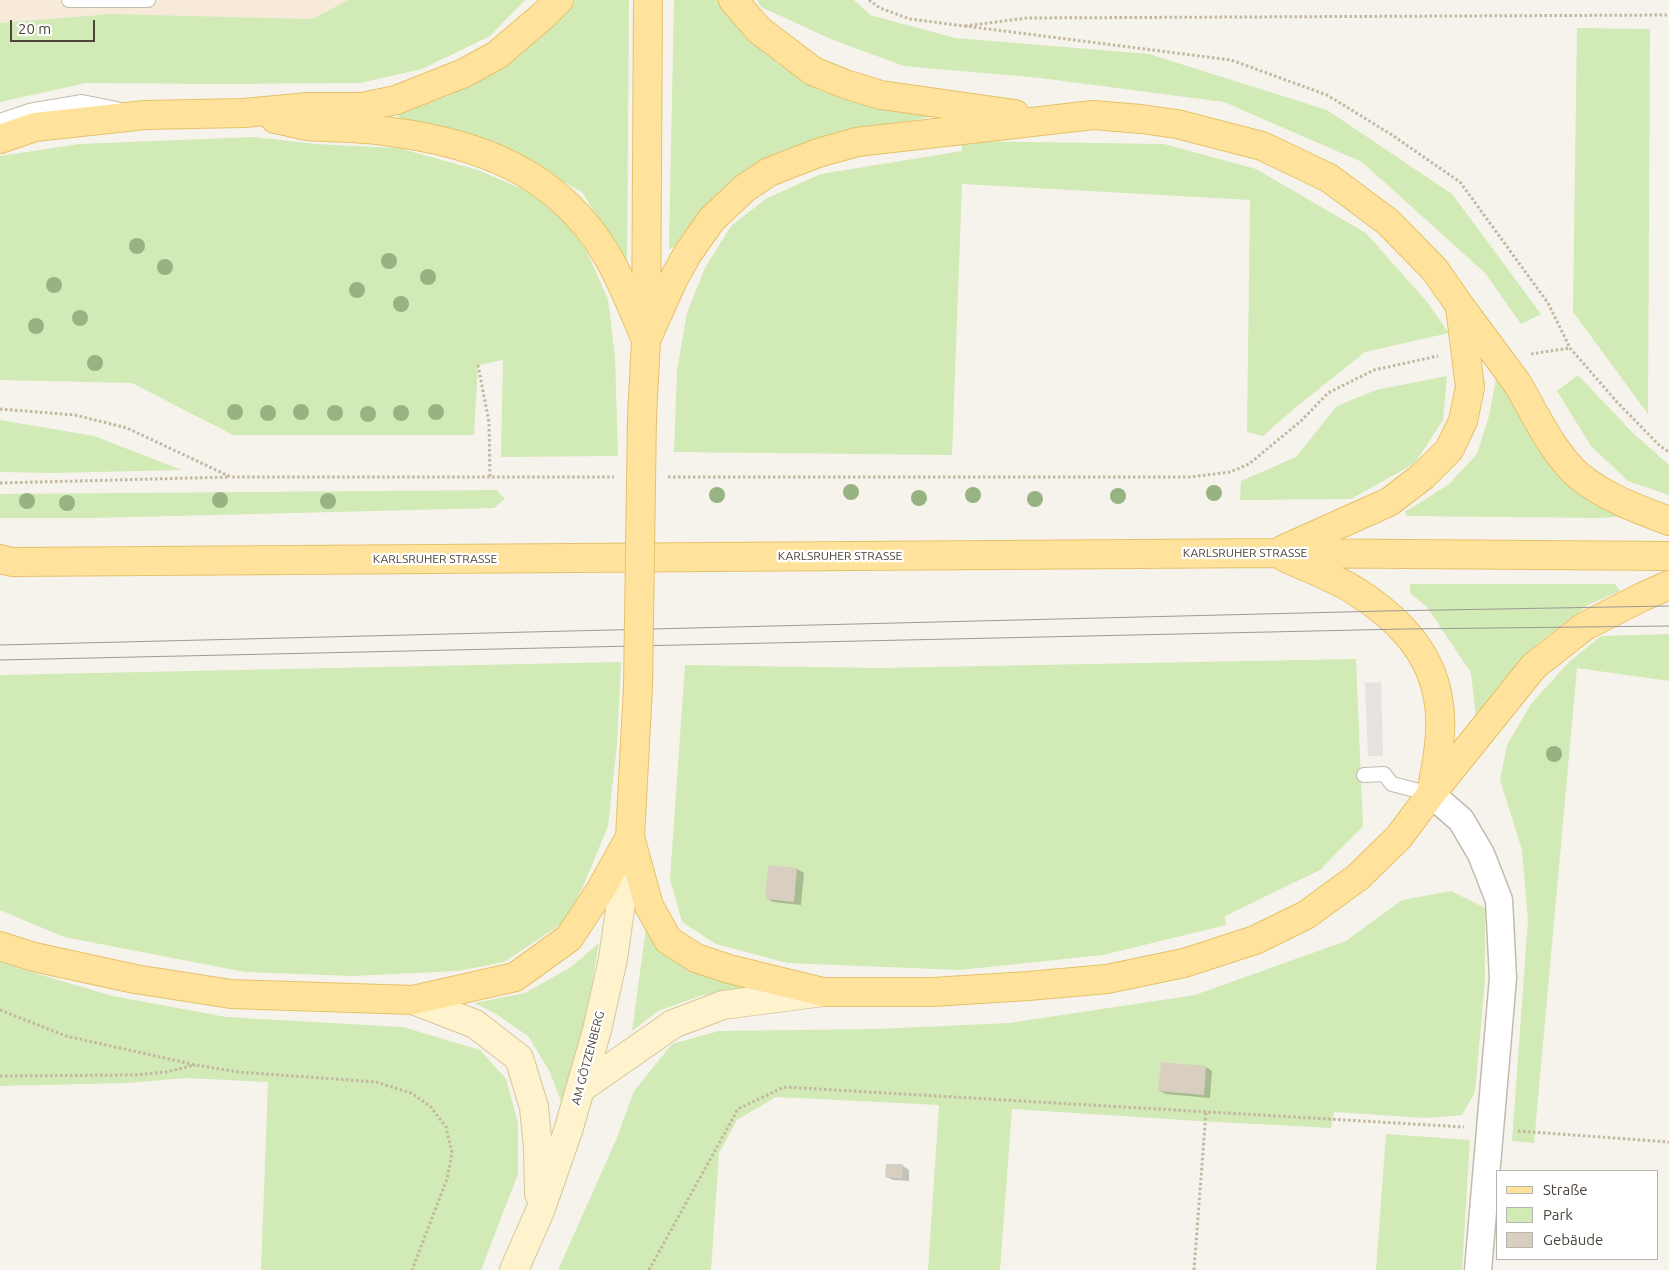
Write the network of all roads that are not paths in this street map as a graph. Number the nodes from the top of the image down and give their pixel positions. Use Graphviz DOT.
graph roads {
  1 [pos="69,0"];
  2 [pos="148,0"];
  3 [pos="559,0"];
  4 [pos="648,0"];
  5 [pos="733,0"];
  6 [pos="244,113"];
  7 [pos="145,115"];
  8 [pos="1048,120"];
  9 [pos="0,121"];
  10 [pos="0,140"];
  11 [pos="1460,306"];
  12 [pos="646,340"];
  13 [pos="1669,521"];
  14 [pos="1276,553"];
  15 [pos="1669,556"];
  16 [pos="4,563"];
  17 [pos="1669,585"];
  18 [pos="1364,775"];
  19 [pos="1431,794"];
  20 [pos="630,837"];
  21 [pos="0,946"];
  22 [pos="823,992"];
  23 [pos="413,1000"];
  24 [pos="580,1089"];
  25 [pos="540,1211"];
  26 [pos="514,1270"];
  27 [pos="1478,1270"];
  1 -- 2 [label="lane"];
  3 -- 6 [label="main road"];
  4 -- 12 [label="main road"];
  5 -- 8 [label="main road"];
  6 -- 7 [label="main road"];
  6 -- 12 [label="main road"];
  7 -- 9 [label="lane"];
  7 -- 10 [label="main road"];
  8 -- 11 [label="main road"];
  8 -- 12 [label="main road"];
  11 -- 13 [label="main road, bridge"];
  11 -- 14 [label="main road, bridge"];
  12 -- 20 [label="main road, bridge"];
  14 -- 15 [label="main road, KARLSRUHER STRASSE"];
  14 -- 16 [label="main road, KARLSRUHER STRASSE"];
  14 -- 19 [label="main road"];
  17 -- 19 [label="main road"];
  18 -- 19 [label="lane"];
  19 -- 22 [label="main road"];
  19 -- 27 [label="street"];
  20 -- 22 [label="main road"];
  20 -- 23 [label="main road"];
  20 -- 24 [label="street, AM GÖTZENBERG"];
  21 -- 23 [label="main road"];
  22 -- 24 [label="street"];
  23 -- 25 [label="street"];
  24 -- 25 [label="street, AM GÖTZENBERG"];
  25 -- 26 [label="street, AM GÖTZENBERG"];
}
